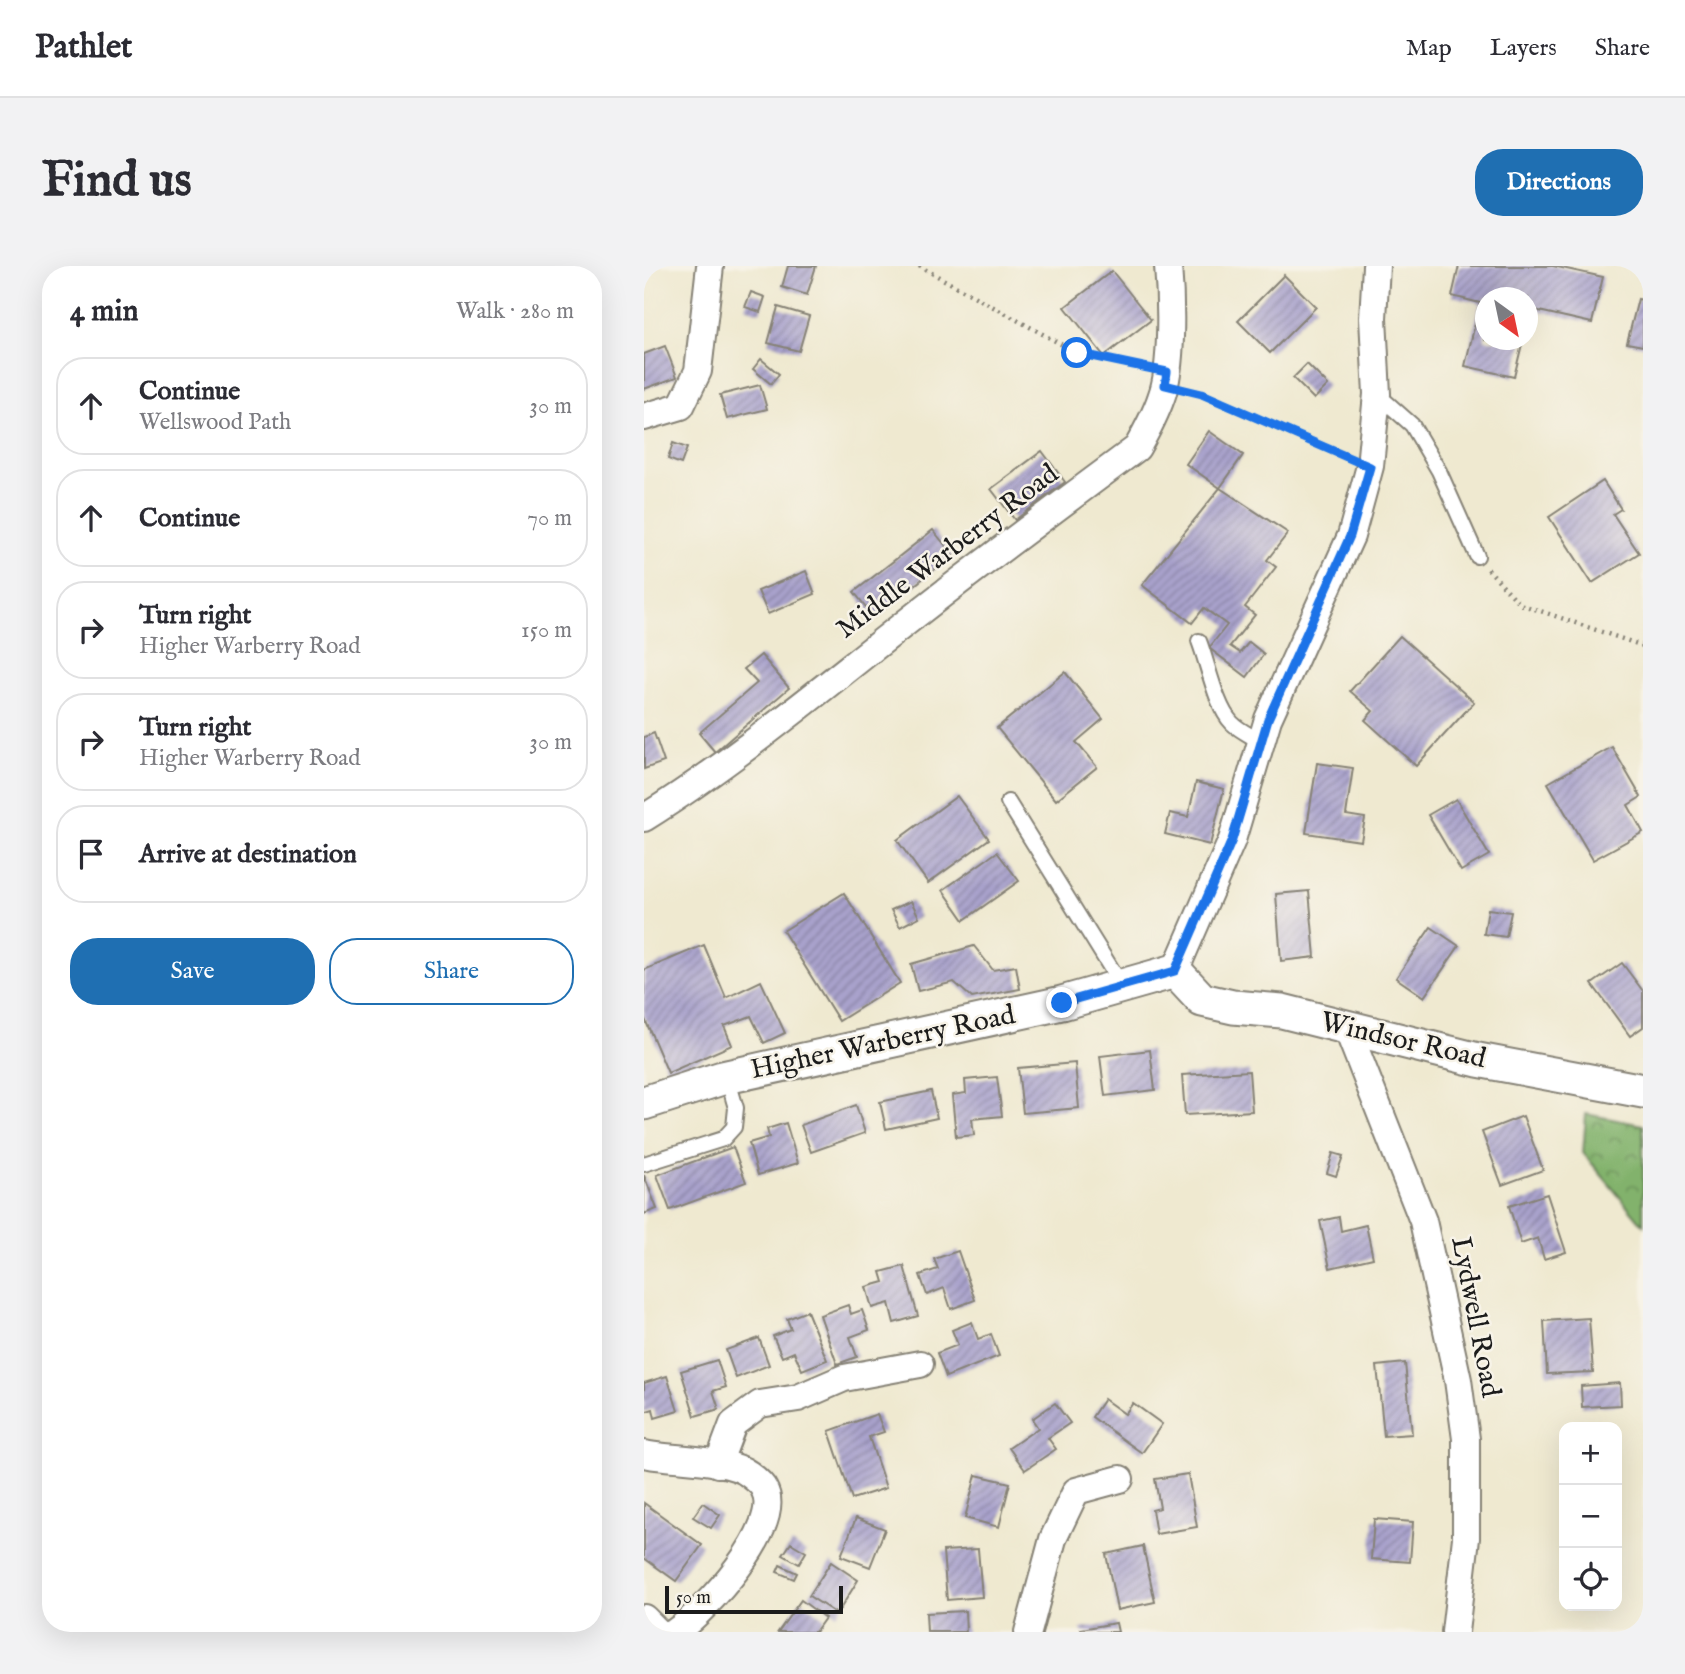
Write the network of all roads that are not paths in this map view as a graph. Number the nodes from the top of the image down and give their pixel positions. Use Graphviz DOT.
graph roads {
  1 [pos="709,266"];
  2 [pos="1168,266"];
  3 [pos="1376,266"];
  4 [pos="1377,394"];
  5 [pos="644,417"];
  6 [pos="1477,556"];
  7 [pos="1199,641"];
  8 [pos="1261,742"];
  9 [pos="1009,803"];
  10 [pos="644,818"];
  11 [pos="1175,971"];
  12 [pos="1122,986"];
  13 [pos="1347,1028"];
  14 [pos="727,1077"];
  15 [pos="1643,1091"];
  16 [pos="644,1103"];
  17 [pos="644,1164"];
  18 [pos="920,1364"];
  19 [pos="644,1454"];
  20 [pos="718,1464"];
  21 [pos="1120,1479"];
  22 [pos="644,1618"];
  23 [pos="659,1632"];
  24 [pos="674,1632"];
  25 [pos="1028,1632"];
  26 [pos="1455,1632"];
  1 -- 5 [label="street"];
  2 -- 10 [label="street, Middle Warberry Road"];
  3 -- 4 [label="street"];
  4 -- 6 [label="lane"];
  4 -- 8 [label="street"];
  7 -- 8 [label="lane"];
  8 -- 11 [label="street"];
  9 -- 12 [label="lane"];
  11 -- 12 [label="street, Higher Warberry Road"];
  11 -- 13 [label="street, Windsor Road"];
  12 -- 14 [label="street, Higher Warberry Road"];
  13 -- 15 [label="street, Windsor Road"];
  13 -- 26 [label="street, Lydwell Road"];
  14 -- 16 [label="street, Higher Warberry Road"];
  14 -- 17 [label="lane"];
  18 -- 20 [label="street"];
  19 -- 20 [label="street"];
  20 -- 24 [label="street"];
  21 -- 25 [label="street"];
  22 -- 23 [label="street"];
}
